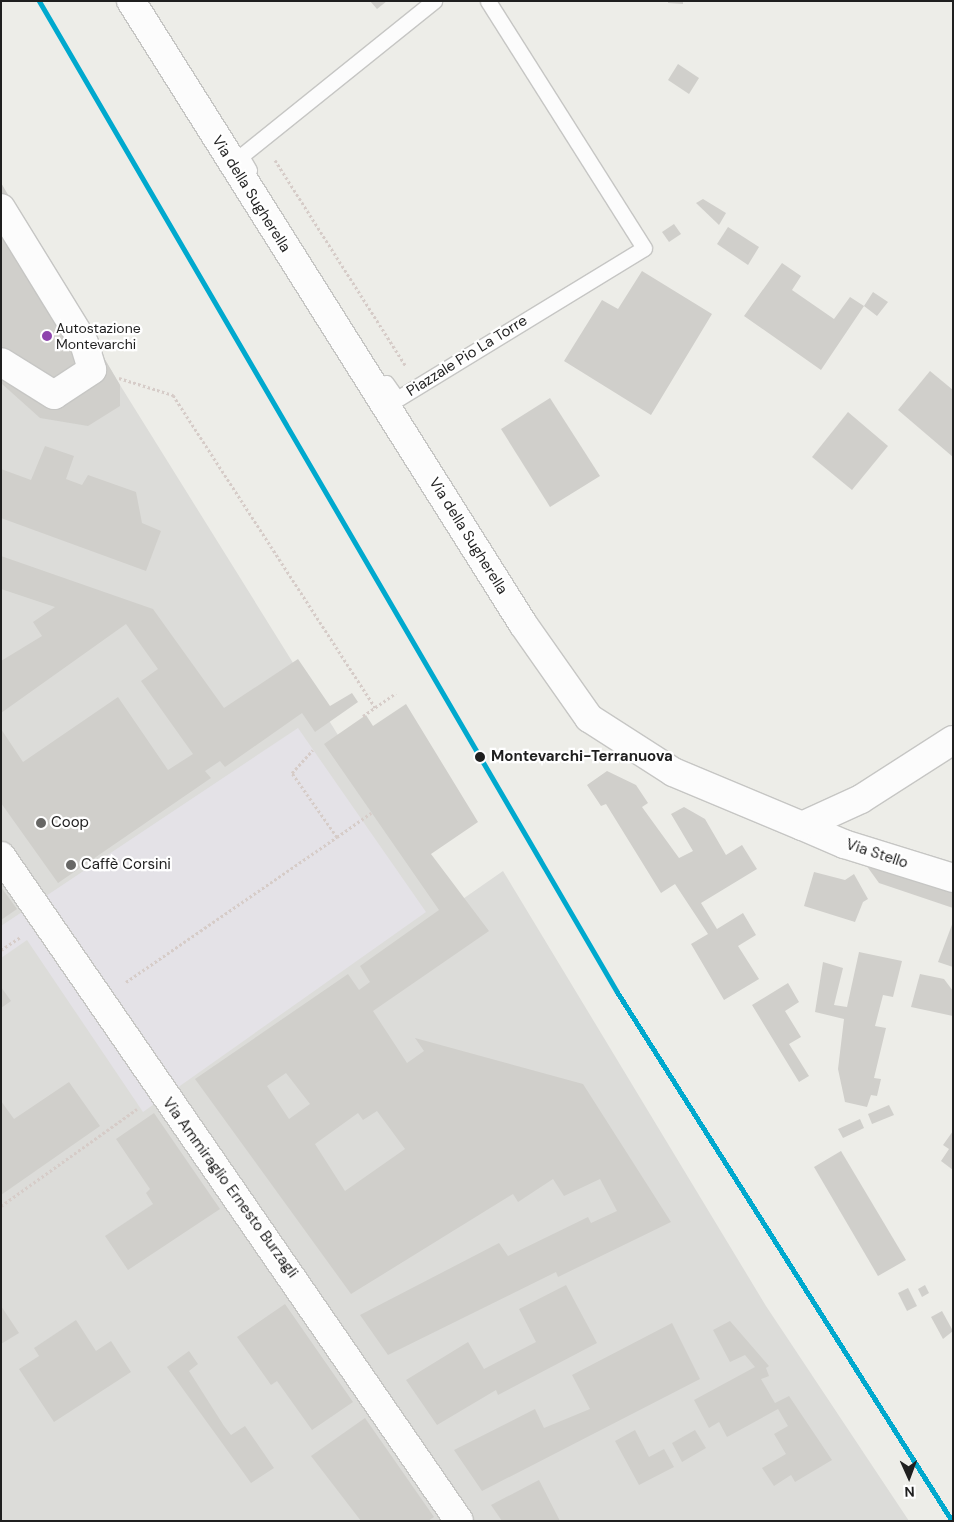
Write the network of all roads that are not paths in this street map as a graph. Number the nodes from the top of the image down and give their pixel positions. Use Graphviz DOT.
graph roads {
  1 [pos="131,1"];
  2 [pos="434,1"];
  3 [pos="488,1"];
  4 [pos="1,208"];
  5 [pos="1,362"];
  6 [pos="953,740"];
  7 [pos="802,826"];
  8 [pos="1,856"];
  9 [pos="953,878"];
  10 [pos="459,1521"];
  1 -- 7 [label="street, Via della Sugherella"];
  2 -- 3 [label="lane, Piazzale Pio La Torre"];
  4 -- 5 [label="street"];
  6 -- 7 [label="street"];
  7 -- 9 [label="street, Via Stello"];
  8 -- 10 [label="street, Via Ammiraglio Ernesto Burzagli"];
}
